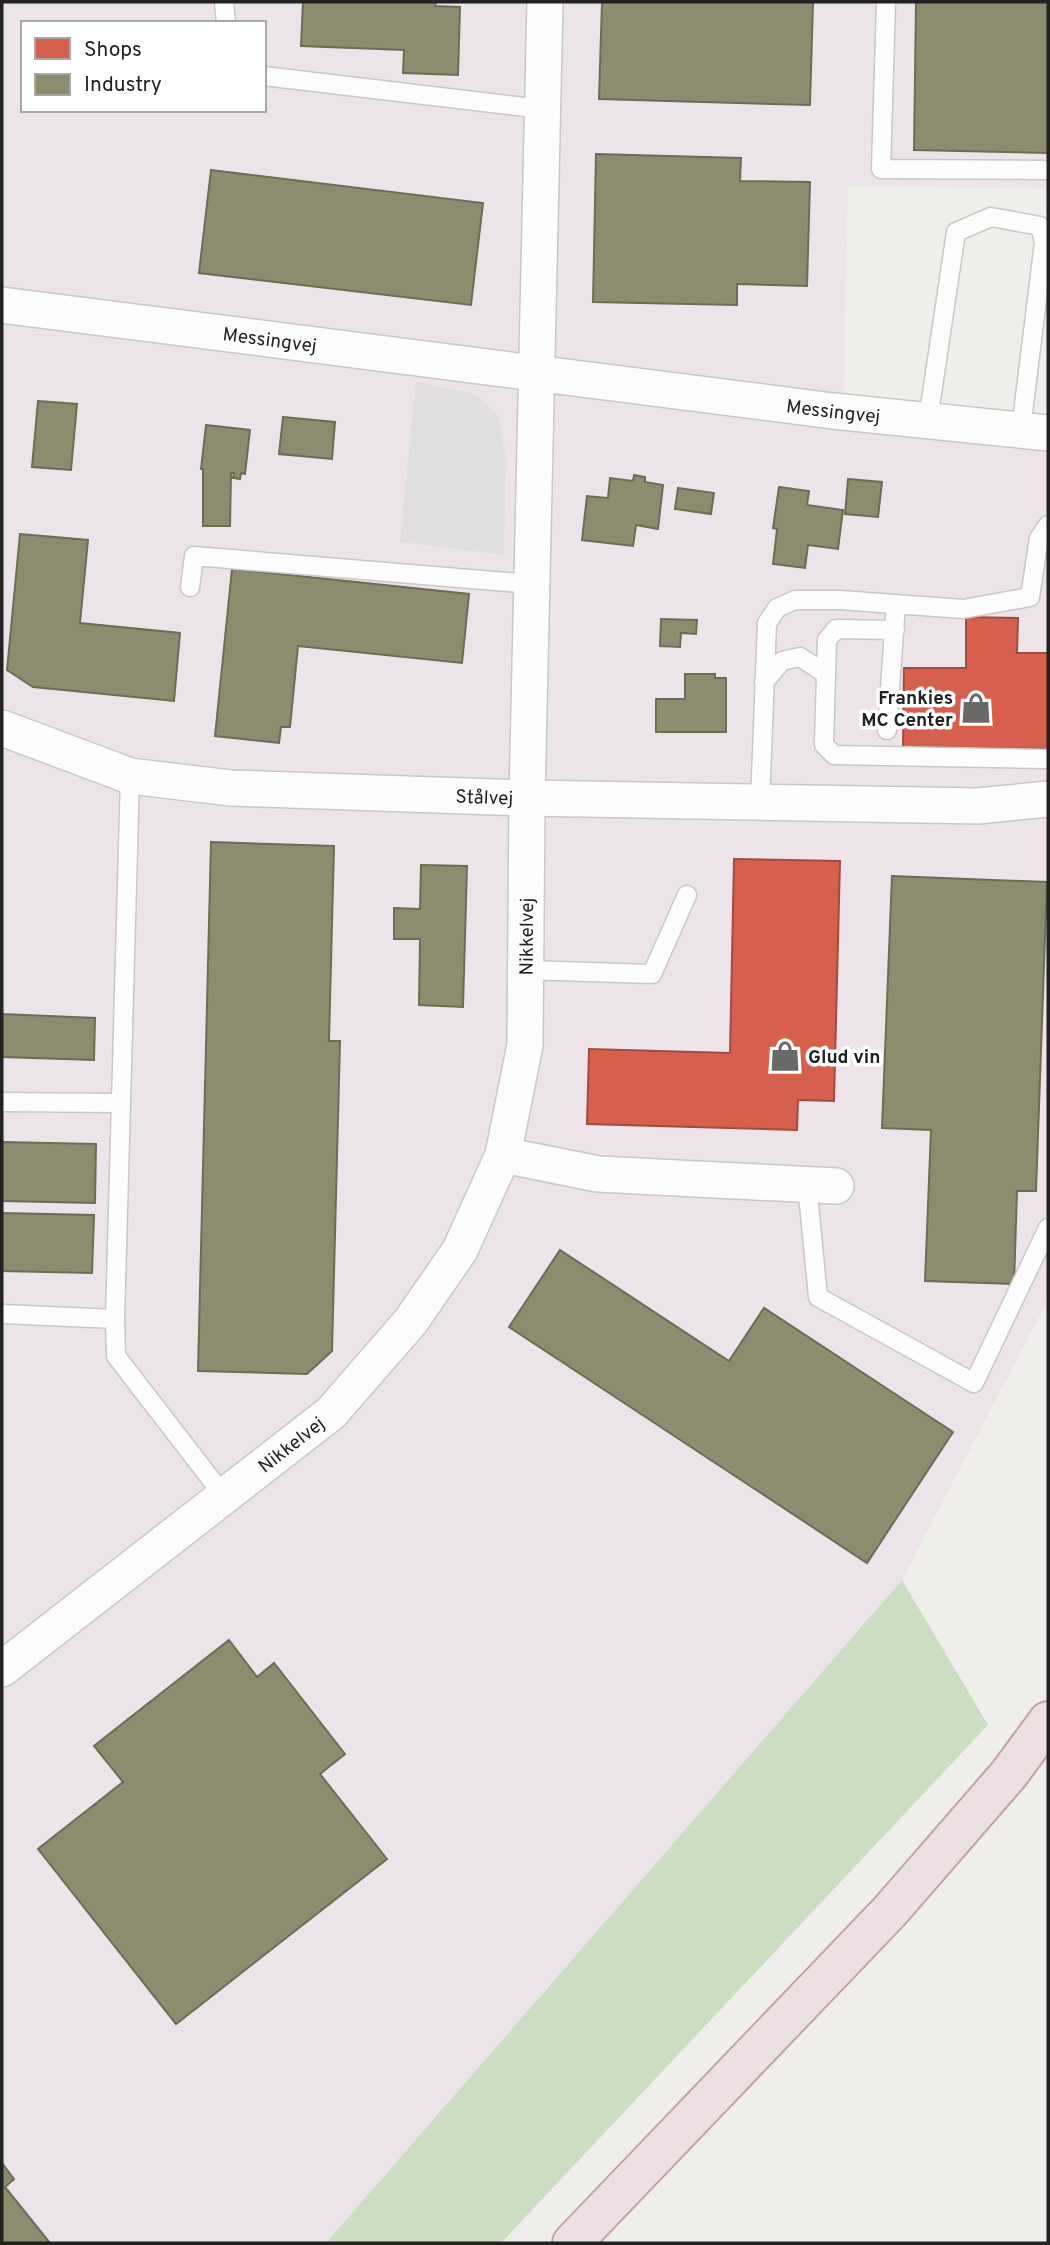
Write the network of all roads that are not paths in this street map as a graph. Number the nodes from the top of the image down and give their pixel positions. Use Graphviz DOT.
graph roads {
  1 [pos="224,2"];
  2 [pos="545,2"];
  3 [pos="886,2"];
  4 [pos="226,21"];
  5 [pos="266,76"];
  6 [pos="542,109"];
  7 [pos="1048,170"];
  8 [pos="2,305"];
  9 [pos="536,373"];
  10 [pos="928,420"];
  11 [pos="1035,431"];
  12 [pos="1048,525"];
  13 [pos="531,584"];
  14 [pos="190,587"];
  15 [pos="896,604"];
  16 [pos="895,630"];
  17 [pos="826,674"];
  18 [pos="764,681"];
  19 [pos="2,728"];
  20 [pos="887,730"];
  21 [pos="1048,759"];
  22 [pos="130,776"];
  23 [pos="527,799"];
  24 [pos="1048,799"];
  25 [pos="760,803"];
  26 [pos="978,806"];
  27 [pos="1048,820"];
  28 [pos="687,895"];
  29 [pos="526,970"];
  30 [pos="2,1102"];
  31 [pos="120,1103"];
  32 [pos="503,1155"];
  33 [pos="821,1185"];
  34 [pos="1048,1228"];
  35 [pos="2,1314"];
  36 [pos="115,1319"];
  37 [pos="224,1496"];
  38 [pos="2,1669"];
  39 [pos="1048,1721"];
  40 [pos="572,2243"];
  1 -- 4 [label="lane"];
  2 -- 6 [label="street"];
  3 -- 7 [label="lane"];
  5 -- 6 [label="lane"];
  6 -- 9 [label="street"];
  8 -- 9 [label="street, Messingvej"];
  9 -- 10 [label="street, Messingvej"];
  9 -- 13 [label="street"];
  10 -- 11 [label="street, Messingvej"];
  10 -- 11 [label="lane"];
  12 -- 15 [label="lane"];
  13 -- 14 [label="lane"];
  13 -- 23 [label="street"];
  15 -- 16 [label="lane"];
  15 -- 18 [label="lane"];
  16 -- 17 [label="lane"];
  16 -- 20 [label="lane"];
  17 -- 18 [label="lane"];
  17 -- 21 [label="lane"];
  18 -- 25 [label="lane"];
  19 -- 22 [label="street, Stålvej"];
  22 -- 23 [label="street, Stålvej"];
  22 -- 31 [label="lane"];
  23 -- 25 [label="street, Stålvej"];
  23 -- 29 [label="street, Nikkelvej"];
  24 -- 26 [label="street, Stålvej"];
  25 -- 26 [label="street, Stålvej"];
  26 -- 27 [label="street, Stålvej"];
  28 -- 29 [label="lane"];
  29 -- 32 [label="street, Nikkelvej"];
  30 -- 31 [label="lane"];
  31 -- 36 [label="lane"];
  32 -- 33 [label="street"];
  32 -- 37 [label="street, Nikkelvej"];
  33 -- 34 [label="lane"];
  35 -- 36 [label="lane"];
  36 -- 37 [label="lane"];
  37 -- 38 [label="street, Nikkelvej"];
  39 -- 40 [label="highway"];
}
